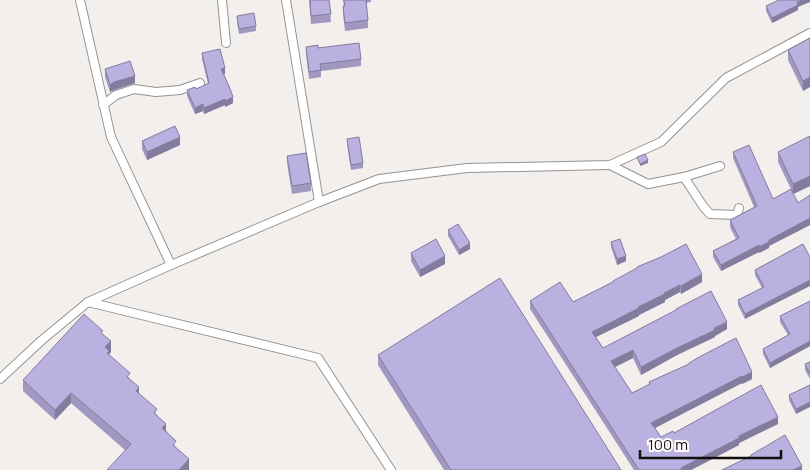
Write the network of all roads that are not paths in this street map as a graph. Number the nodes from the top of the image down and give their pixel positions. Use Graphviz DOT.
graph roads {
  1 [pos="80,0"];
  2 [pos="222,0"];
  3 [pos="286,0"];
  4 [pos="810,33"];
  5 [pos="226,43"];
  6 [pos="200,84"];
  7 [pos="103,105"];
  8 [pos="610,165"];
  9 [pos="720,166"];
  10 [pos="684,177"];
  11 [pos="319,202"];
  12 [pos="739,208"];
  13 [pos="171,265"];
  14 [pos="88,302"];
  15 [pos="0,379"];
  16 [pos="391,470"];
  1 -- 7 [label="street"];
  2 -- 5 [label="street"];
  3 -- 11 [label="street"];
  4 -- 8 [label="street"];
  6 -- 7 [label="street"];
  7 -- 13 [label="street"];
  8 -- 10 [label="street"];
  8 -- 11 [label="street"];
  9 -- 10 [label="street"];
  10 -- 12 [label="street"];
  11 -- 13 [label="street"];
  13 -- 14 [label="street"];
  14 -- 15 [label="street"];
  14 -- 16 [label="street"];
}
